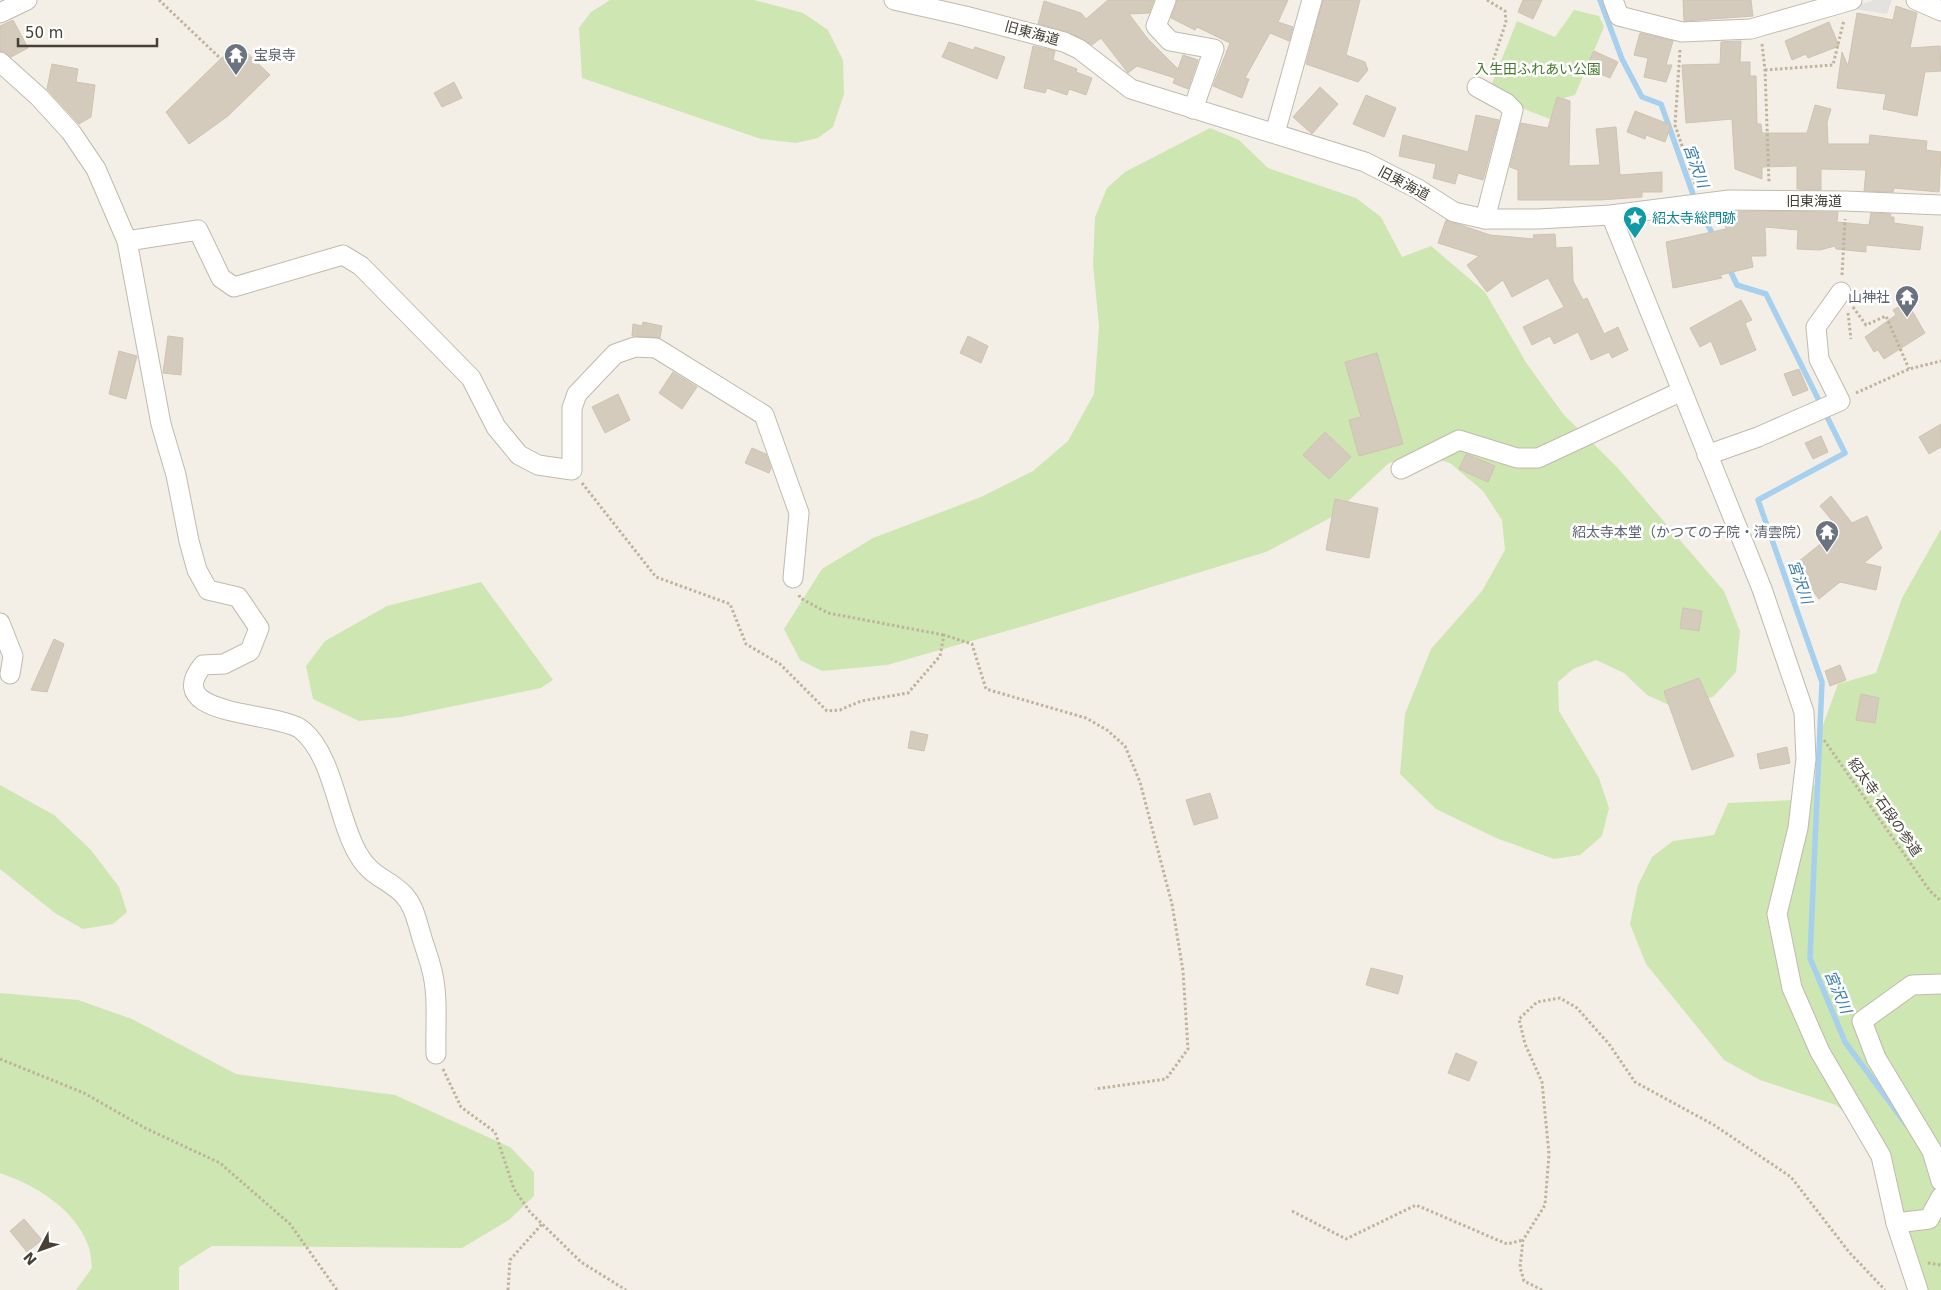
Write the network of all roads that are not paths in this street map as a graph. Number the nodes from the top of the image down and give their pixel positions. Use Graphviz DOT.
graph roads {
  1 [pos="27,0"];
  2 [pos="894,0"];
  3 [pos="1166,0"];
  4 [pos="1312,0"];
  5 [pos="1613,0"];
  6 [pos="1850,0"];
  7 [pos="1916,0"];
  8 [pos="1941,11"];
  9 [pos="0,13"];
  10 [pos="0,62"];
  11 [pos="1480,88"];
  12 [pos="1193,109"];
  13 [pos="1275,133"];
  14 [pos="1941,205"];
  15 [pos="1611,215"];
  16 [pos="1484,220"];
  17 [pos="127,241"];
  18 [pos="1841,292"];
  19 [pos="1682,391"];
  20 [pos="1707,455"];
  21 [pos="1401,469"];
  22 [pos="793,578"];
  23 [pos="0,623"];
  24 [pos="10,674"];
  25 [pos="1941,984"];
  26 [pos="436,1054"];
  27 [pos="1941,1181"];
  28 [pos="1941,1197"];
  29 [pos="1896,1223"];
  30 [pos="1918,1290"];
  1 -- 9 [label="street"];
  2 -- 12 [label="street, 旧東海道"];
  3 -- 12 [label="street"];
  4 -- 13 [label="street"];
  5 -- 6 [label="street"];
  7 -- 8 [label="street"];
  10 -- 17 [label="street"];
  11 -- 16 [label="street"];
  12 -- 13 [label="street, 旧東海道"];
  13 -- 16 [label="street, 旧東海道"];
  14 -- 15 [label="street, 旧東海道"];
  15 -- 16 [label="street, 旧東海道"];
  15 -- 19 [label="street"];
  17 -- 22 [label="street"];
  17 -- 26 [label="street"];
  18 -- 20 [label="street"];
  19 -- 20 [label="street"];
  19 -- 21 [label="street"];
  20 -- 29 [label="street"];
  23 -- 24 [label="street"];
  25 -- 27 [label="street"];
  28 -- 29 [label="street"];
  29 -- 30 [label="street"];
}
